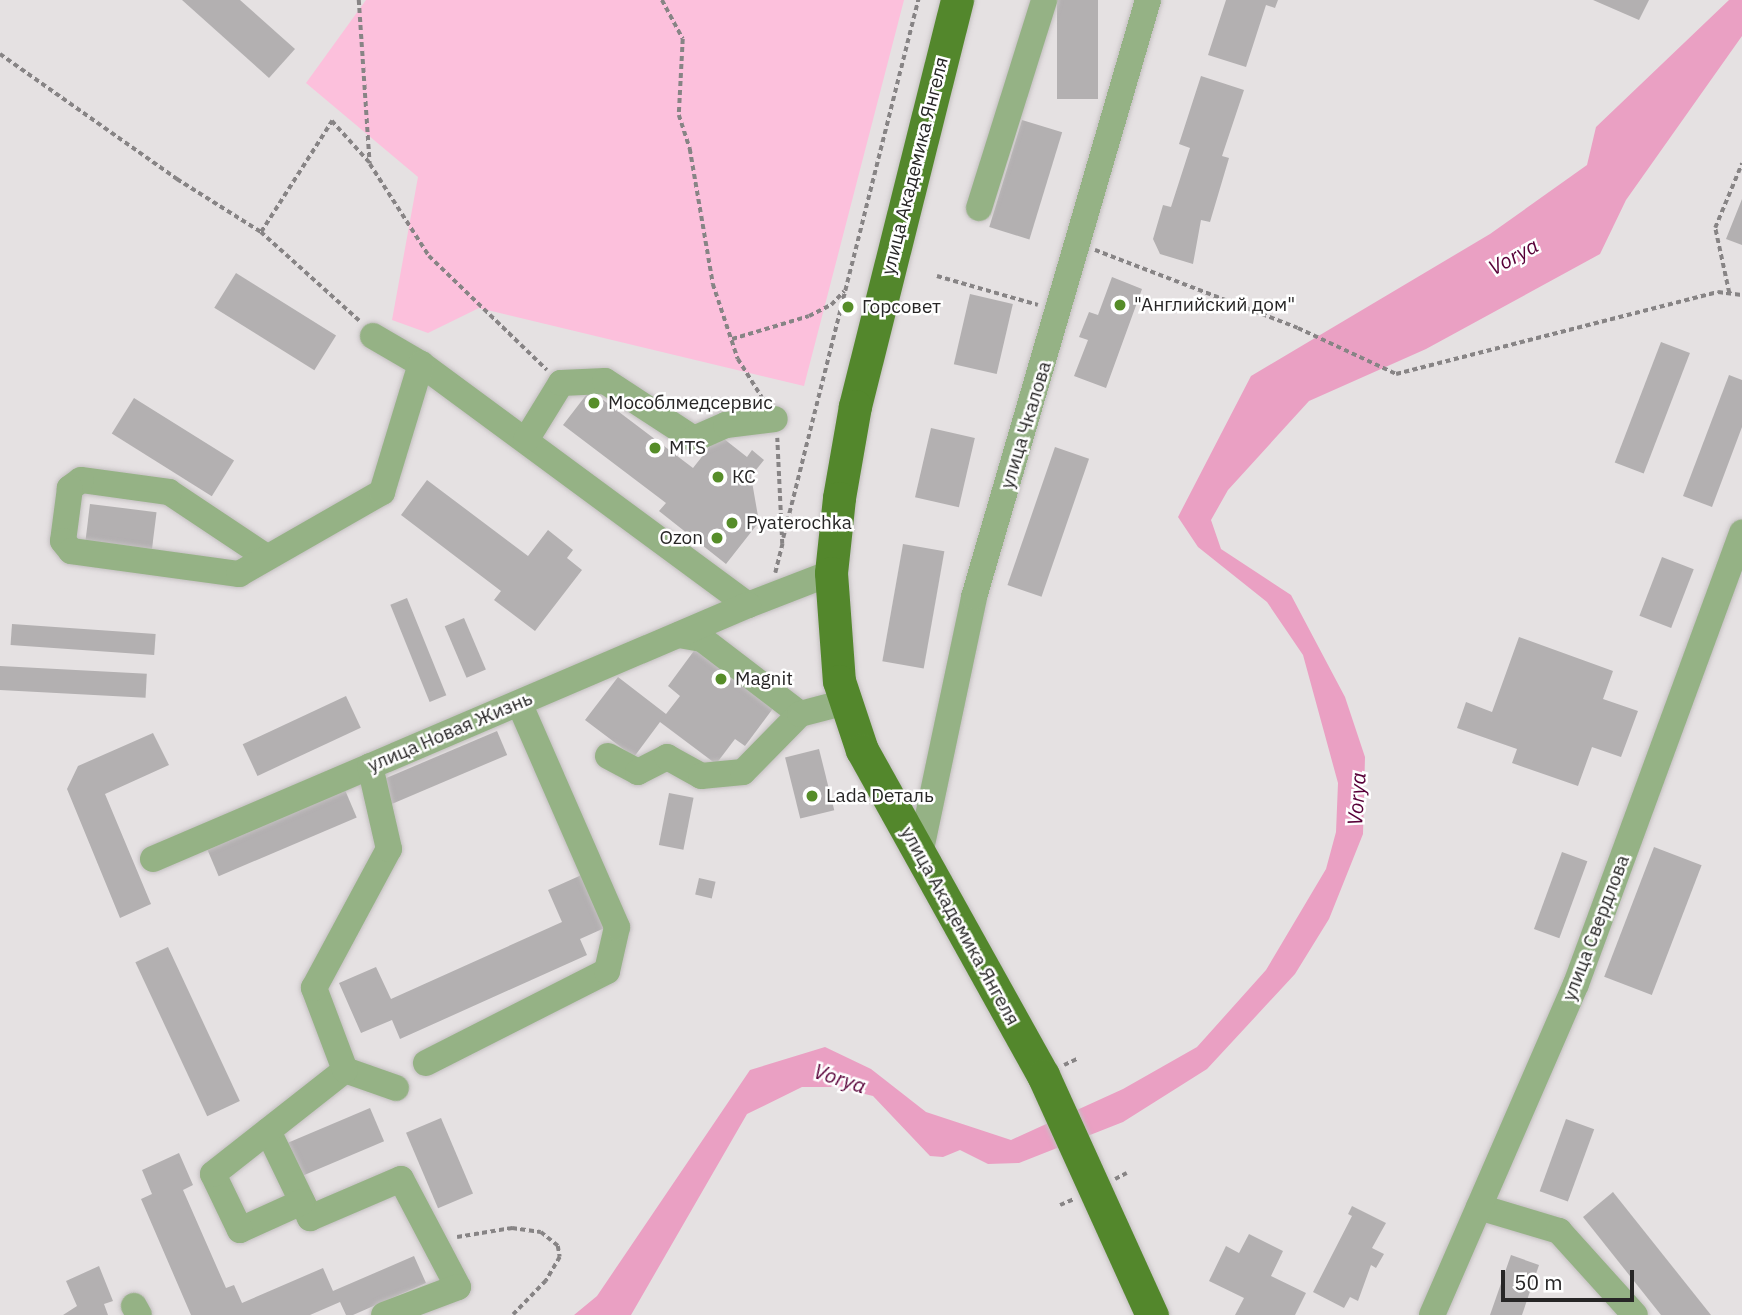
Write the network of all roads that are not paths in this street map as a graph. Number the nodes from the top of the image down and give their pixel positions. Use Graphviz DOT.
graph roads {
  1 [pos="957,0"];
  2 [pos="1044,0"];
  3 [pos="1148,0"];
  4 [pos="979,208"];
  5 [pos="373,336"];
  6 [pos="421,364"];
  7 [pos="775,419"];
  8 [pos="526,440"];
  9 [pos="1742,533"];
  10 [pos="265,556"];
  11 [pos="831,573"];
  12 [pos="748,605"];
  13 [pos="678,635"];
  14 [pos="846,702"];
  15 [pos="519,703"];
  16 [pos="800,714"];
  17 [pos="608,756"];
  18 [pos="370,766"];
  19 [pos="920,854"];
  20 [pos="153,859"];
  21 [pos="426,1063"];
  22 [pos="345,1070"];
  23 [pos="396,1088"];
  24 [pos="268,1131"];
  25 [pos="302,1202"];
  26 [pos="1479,1207"];
  27 [pos="384,1315"];
  28 [pos="1152,1315"];
  29 [pos="1432,1315"];
  30 [pos="1635,1315"];
  1 -- 11 [label="main road, улица Академика Янгеля"];
  2 -- 4 [label="street"];
  3 -- 19 [label="street, улица Чкалова"];
  5 -- 6 [label="street"];
  6 -- 8 [label="street"];
  6 -- 10 [label="street"];
  7 -- 8 [label="street"];
  8 -- 12 [label="street"];
  9 -- 26 [label="street, улица Свердлова"];
  10 -- 10 [label="street"];
  11 -- 12 [label="street, улица Новая Жизнь"];
  11 -- 14 [label="main road, улица Академика Янгеля"];
  12 -- 13 [label="street, улица Новая Жизнь"];
  13 -- 15 [label="street, улица Новая Жизнь"];
  13 -- 16 [label="street"];
  14 -- 16 [label="street"];
  14 -- 19 [label="main road, улица Академика Янгеля"];
  15 -- 18 [label="street, улица Новая Жизнь"];
  15 -- 21 [label="street"];
  16 -- 17 [label="street"];
  18 -- 20 [label="street, улица Новая Жизнь"];
  18 -- 22 [label="street"];
  19 -- 28 [label="main road, улица Академика Янгеля"];
  22 -- 23 [label="street"];
  22 -- 24 [label="street"];
  24 -- 25 [label="street"];
  24 -- 25 [label="street"];
  25 -- 27 [label="street"];
  26 -- 29 [label="street, улица Свердлова"];
  26 -- 30 [label="street"];
}
